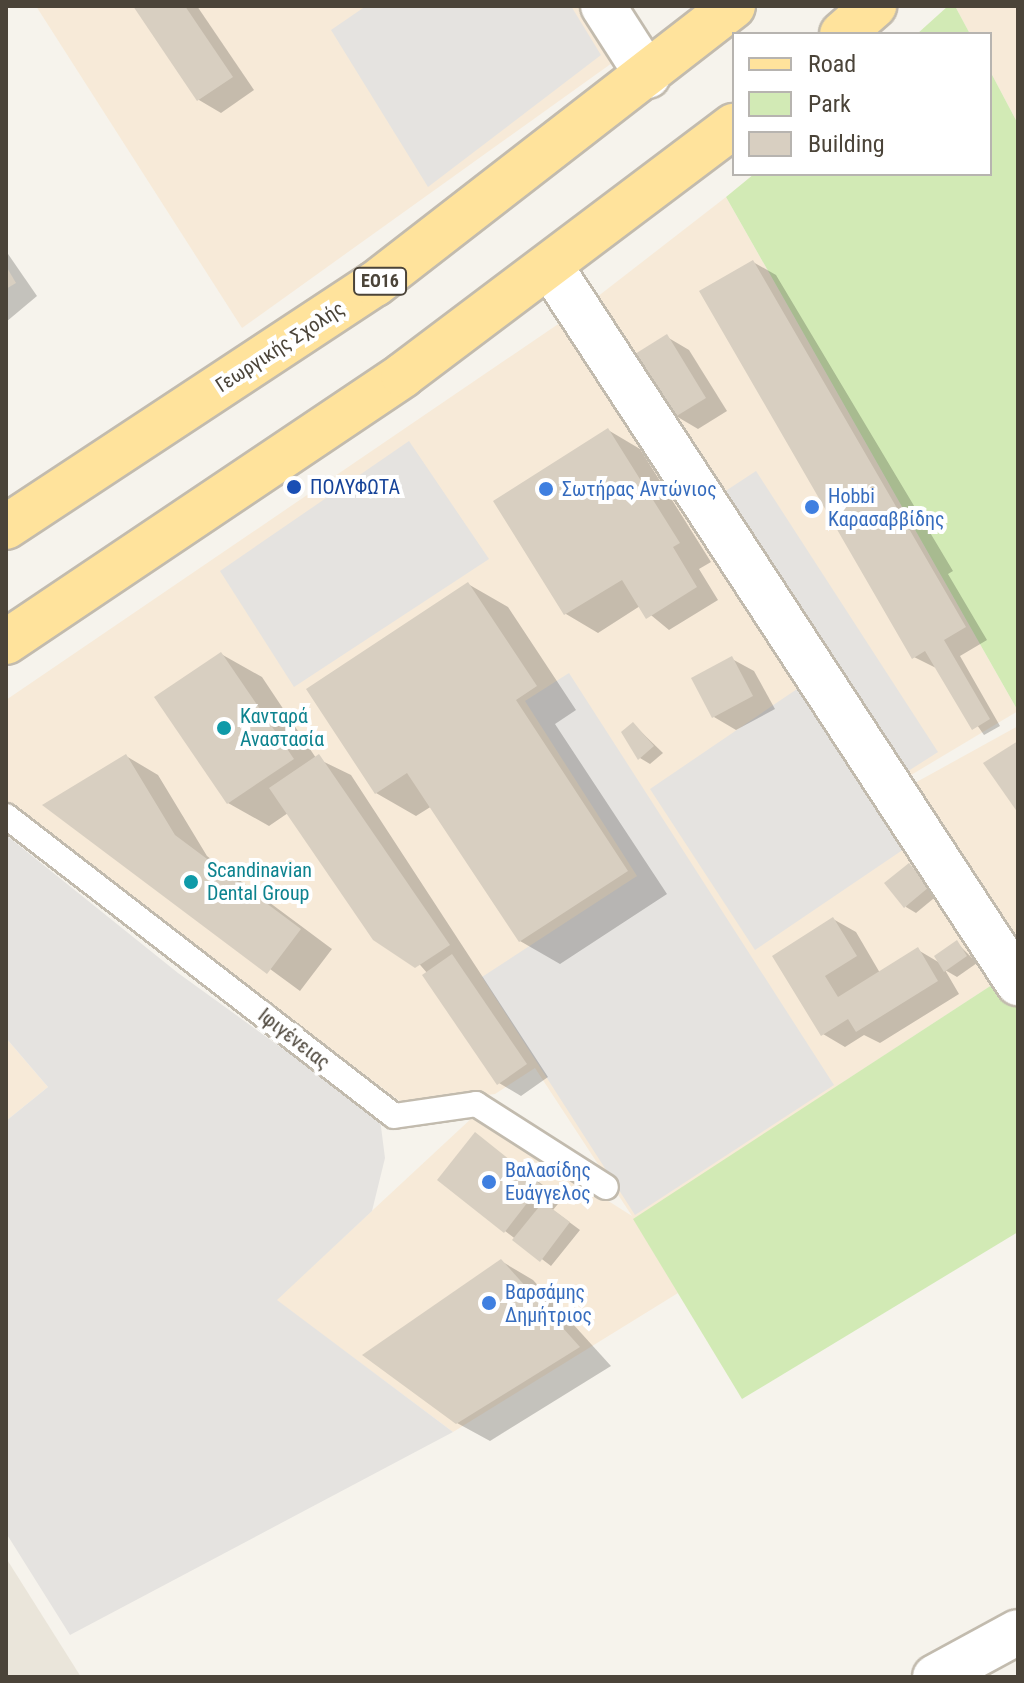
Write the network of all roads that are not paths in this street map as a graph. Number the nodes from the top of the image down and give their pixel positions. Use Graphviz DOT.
graph roads {
  1 [pos="603,6"];
  2 [pos="733,6"];
  3 [pos="874,6"];
  4 [pos="844,32"];
  5 [pos="648,76"];
  6 [pos="732,128"];
  7 [pos="552,269"];
  8 [pos="6,527"];
  9 [pos="6,642"];
  10 [pos="6,816"];
  11 [pos="1018,983"];
  12 [pos="606,1187"];
  13 [pos="1018,1632"];
  14 [pos="935,1677"];
  1 -- 5 [label="street"];
  2 -- 5 [label="main road, Γεωργικής Σχολής / ΕΟ16"];
  3 -- 4 [label="main road"];
  5 -- 8 [label="main road, Γεωργικής Σχολής / ΕΟ16"];
  6 -- 7 [label="main road"];
  7 -- 9 [label="main road"];
  7 -- 11 [label="street"];
  10 -- 12 [label="lane, Ιφιγένειας"];
  13 -- 14 [label="street"];
}
